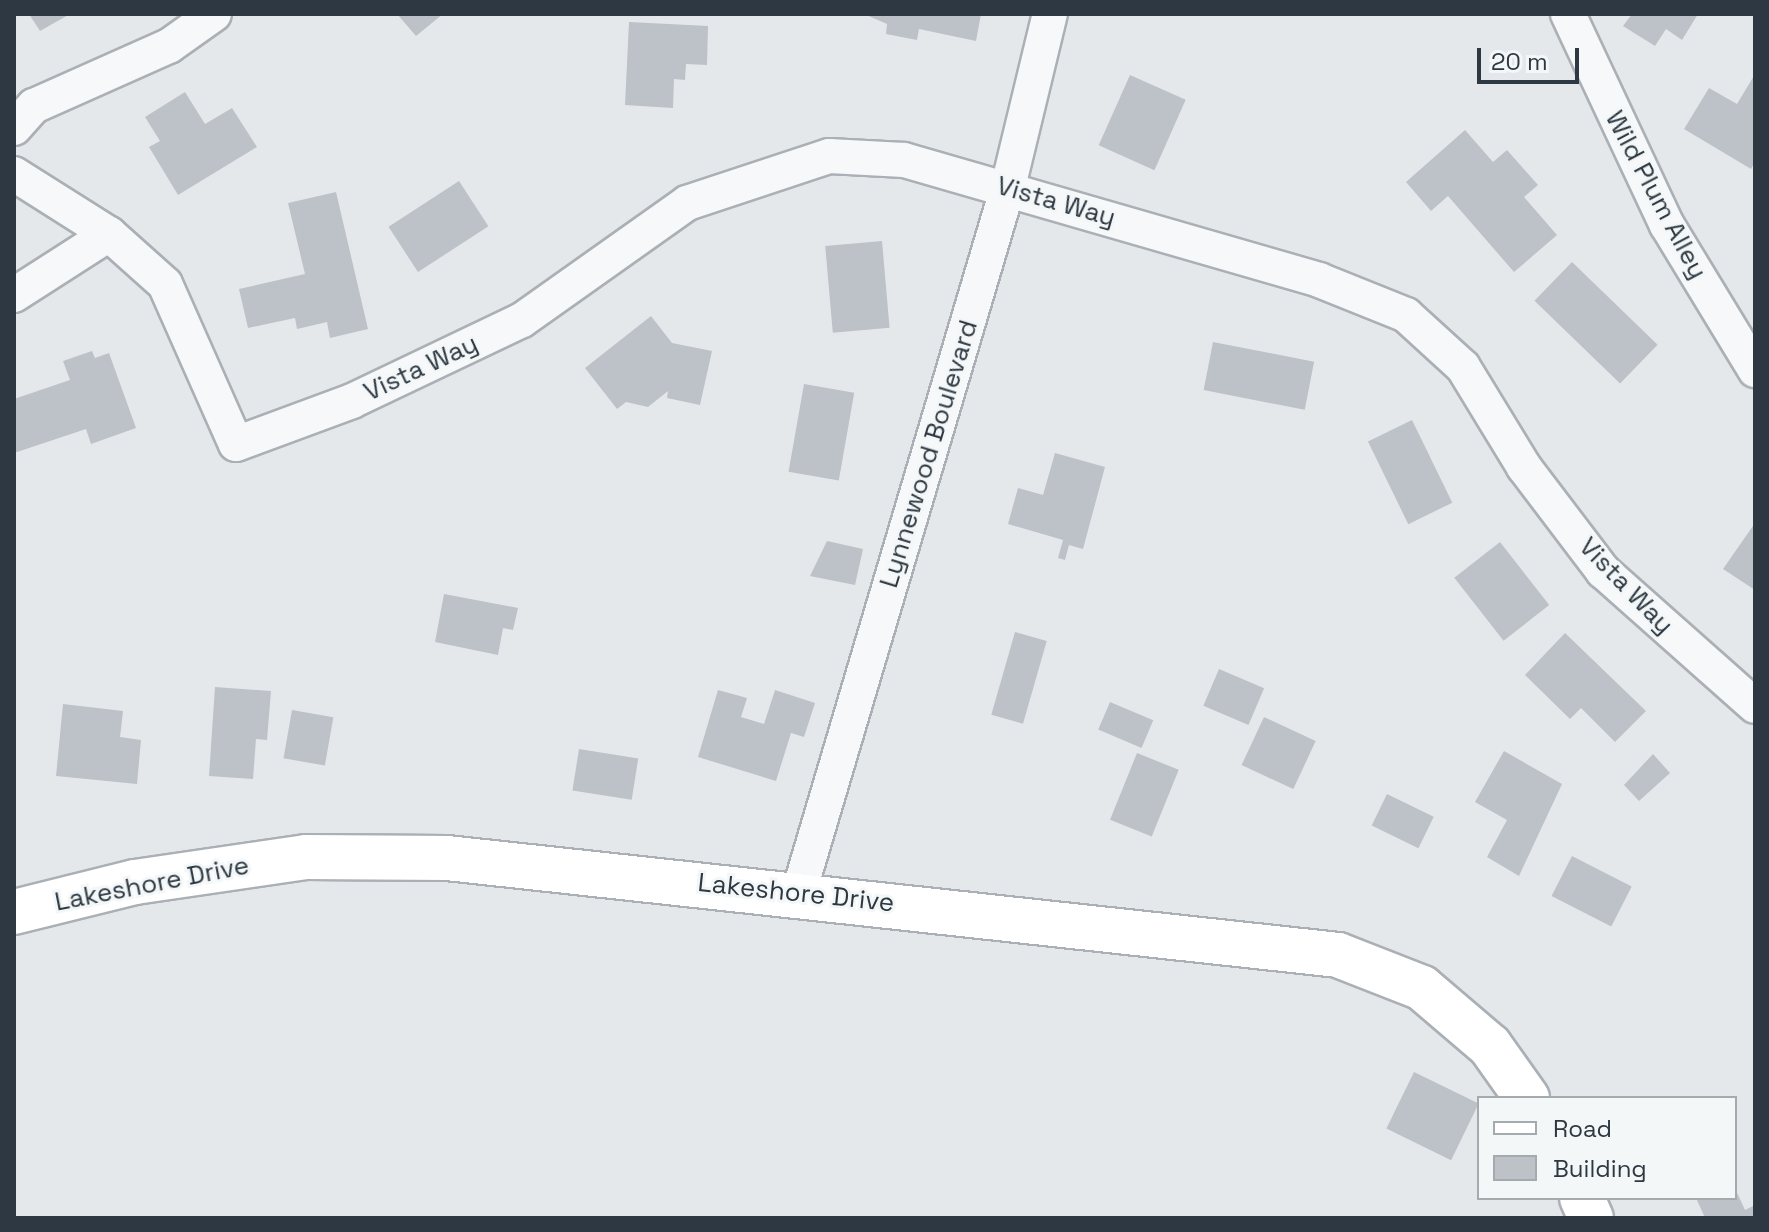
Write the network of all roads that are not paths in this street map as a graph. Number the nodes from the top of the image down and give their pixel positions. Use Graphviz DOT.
graph roads {
  1 [pos="214,14"];
  2 [pos="1050,14"];
  3 [pos="1568,14"];
  4 [pos="14,128"];
  5 [pos="14,174"];
  6 [pos="1008,187"];
  7 [pos="109,234"];
  8 [pos="14,295"];
  9 [pos="1755,370"];
  10 [pos="1755,706"];
  11 [pos="799,892"];
  12 [pos="14,912"];
  13 [pos="1526,1096"];
  1 -- 4 [label="street"];
  2 -- 6 [label="street, Lynnewood Boulevard"];
  3 -- 9 [label="street, Wild Plum Alley"];
  5 -- 7 [label="street"];
  6 -- 7 [label="street, Vista Way"];
  6 -- 10 [label="street, Vista Way"];
  6 -- 11 [label="street, Lynnewood Boulevard"];
  7 -- 8 [label="street"];
  11 -- 12 [label="main road, Lakeshore Drive"];
  11 -- 13 [label="main road, Lakeshore Drive"];
}
